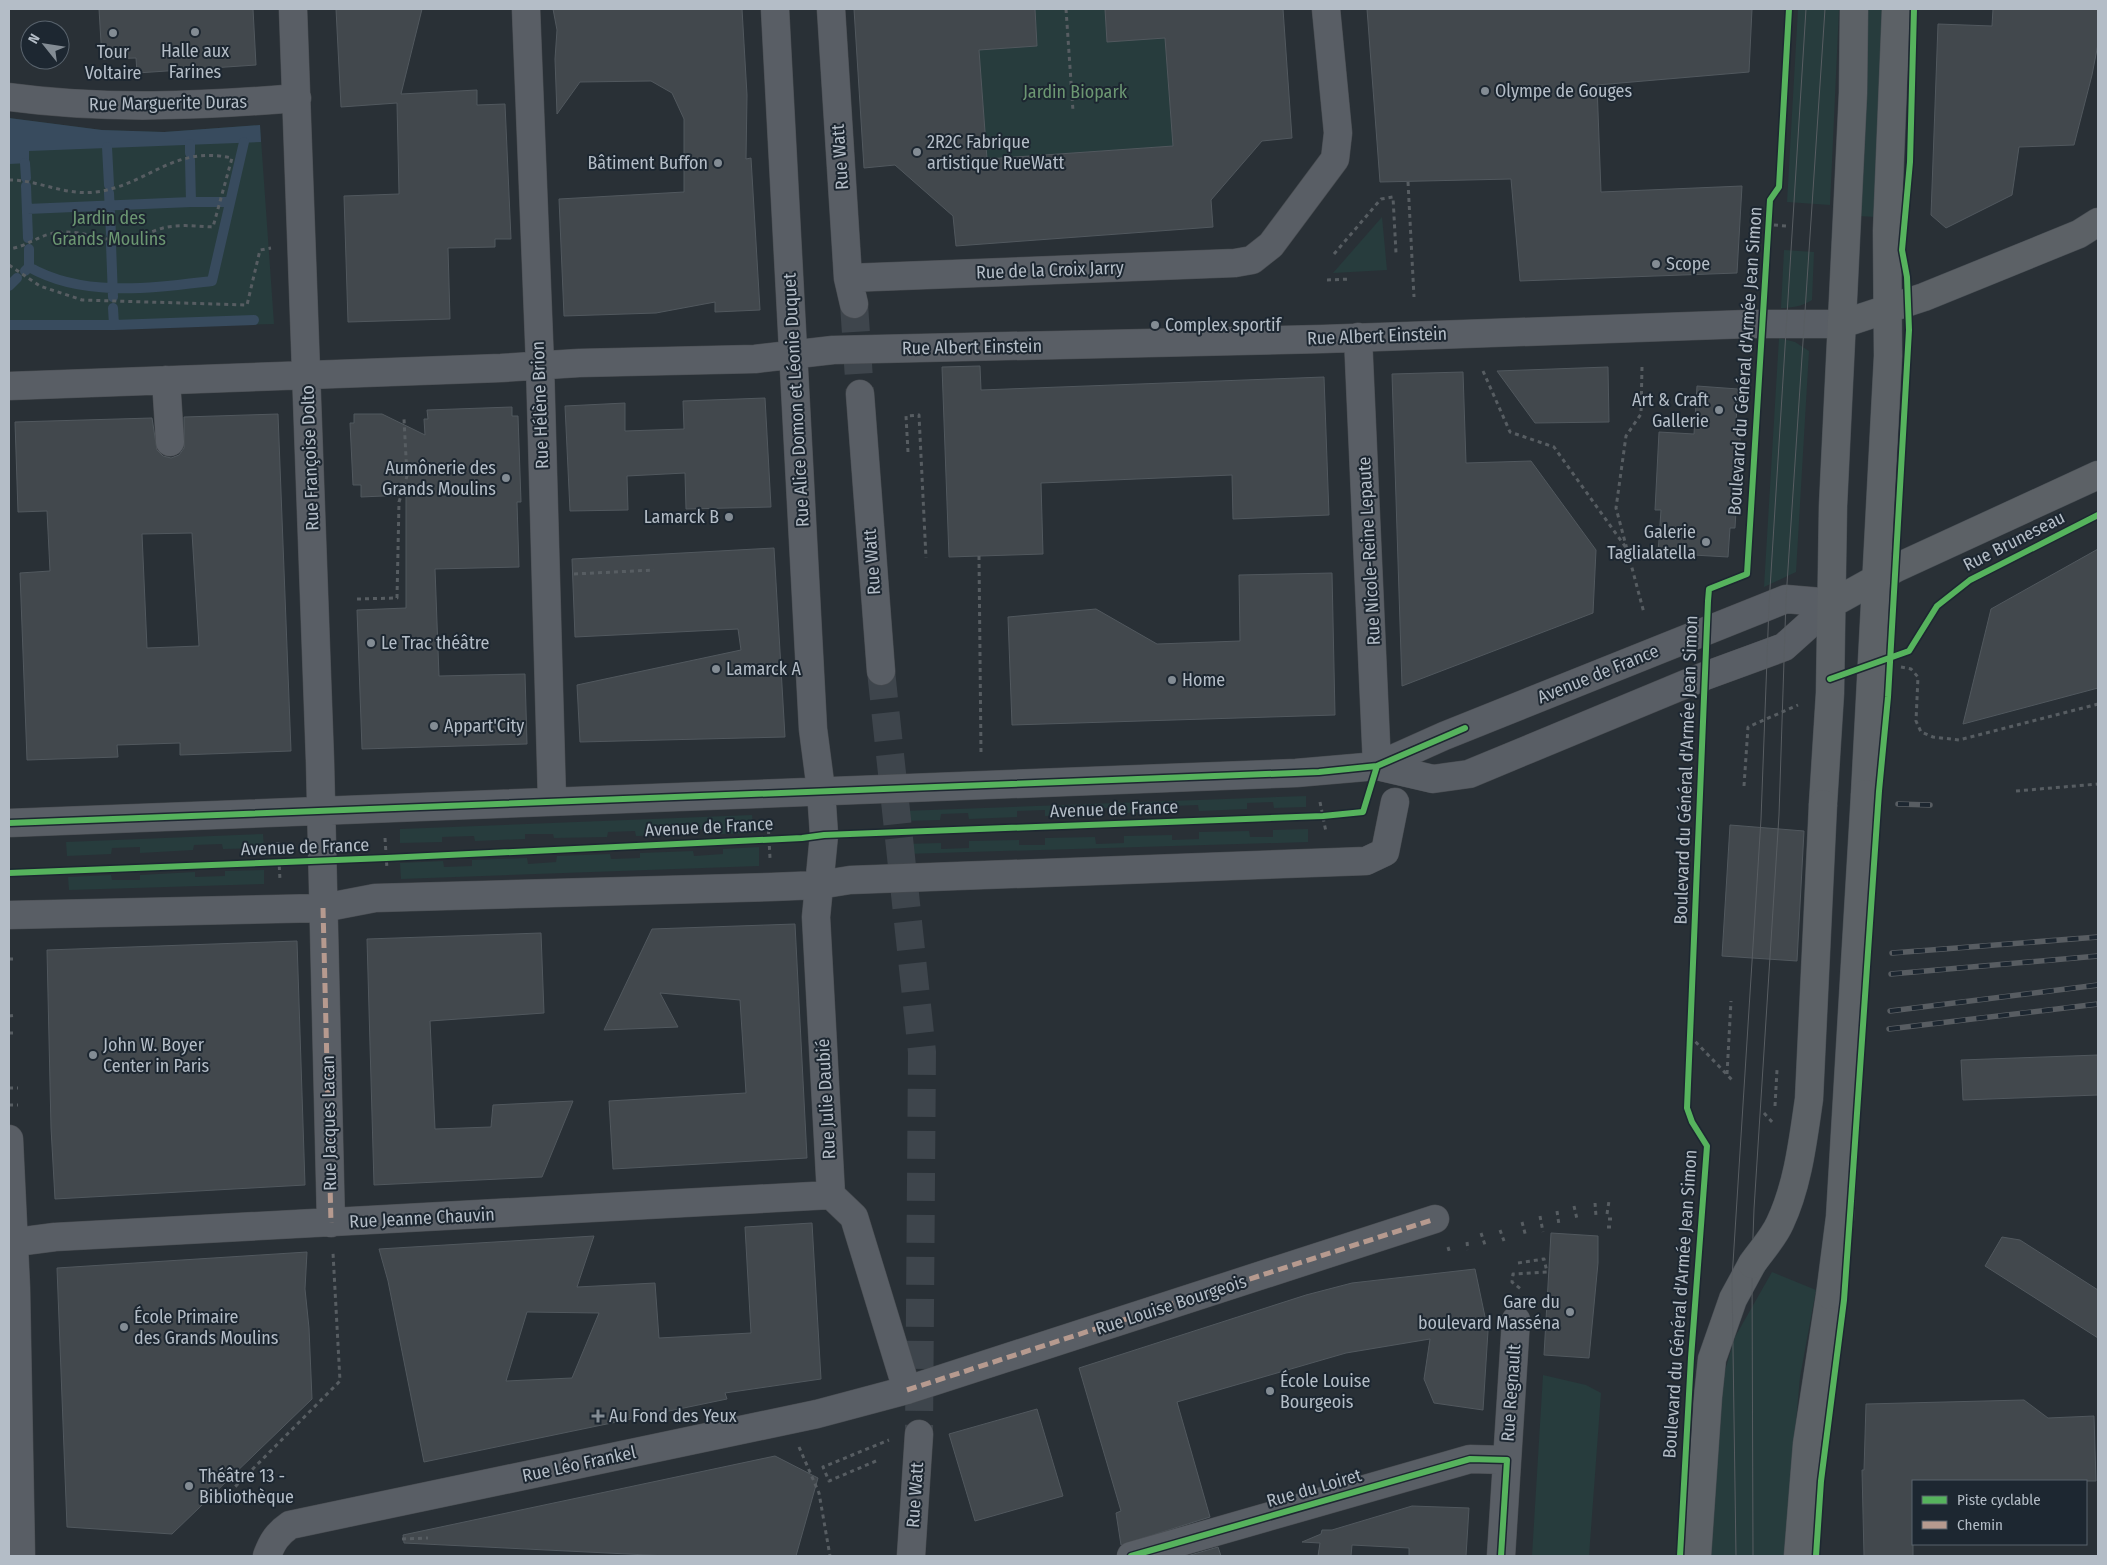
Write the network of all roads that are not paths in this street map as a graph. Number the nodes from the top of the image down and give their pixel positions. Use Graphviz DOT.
graph roads {
  1 [pos="293,9"];
  2 [pos="526,9"];
  3 [pos="774,9"];
  4 [pos="831,9"];
  5 [pos="1326,9"];
  6 [pos="1854,9"];
  7 [pos="1896,9"];
  8 [pos="9,97"];
  9 [pos="296,98"];
  10 [pos="2098,222"];
  11 [pos="848,278"];
  12 [pos="854,304"];
  13 [pos="1889,309"];
  14 [pos="1842,324"];
  15 [pos="1358,336"];
  16 [pos="793,355"];
  17 [pos="540,365"];
  18 [pos="307,375"];
  19 [pos="166,380"];
  20 [pos="9,386"];
  21 [pos="860,394"];
  22 [pos="170,442"];
  23 [pos="2098,476"];
  24 [pos="1876,577"];
  25 [pos="1833,603"];
  26 [pos="881,671"];
  27 [pos="1377,766"];
  28 [pos="821,790"];
  29 [pos="552,800"];
  30 [pos="1395,802"];
  31 [pos="321,812"];
  32 [pos="9,823"];
  33 [pos="819,885"];
  34 [pos="323,908"];
  35 [pos="9,915"];
  36 [pos="9,1139"];
  37 [pos="831,1195"];
  38 [pos="1435,1219"];
  39 [pos="331,1223"];
  40 [pos="11,1242"];
  41 [pos="1516,1320"];
  42 [pos="907,1390"];
  43 [pos="907,1436"];
  44 [pos="1507,1460"];
  45 [pos="20,1556"];
  46 [pos="267,1556"];
  47 [pos="911,1556"];
  48 [pos="1131,1556"];
  49 [pos="1501,1556"];
  50 [pos="1698,1556"];
  51 [pos="1798,1556"];
  1 -- 9 [label="street, Rue Françoise Dolto"];
  2 -- 17 [label="street, Rue Hélène Brion"];
  3 -- 16 [label="street, Rue Alice Domon et Léonie Duquet"];
  4 -- 11 [label="street, Rue Watt"];
  5 -- 11 [label="street, Rue de la Croix Jarry"];
  6 -- 14 [label="main road, Boulevard du Général d'Armée Jean Simon"];
  7 -- 13 [label="main road"];
  8 -- 9 [label="street, Rue Marguerite Duras"];
  9 -- 18 [label="street, Rue Françoise Dolto"];
  10 -- 13 [label="main road"];
  11 -- 12 [label="street, Rue Watt"];
  13 -- 14 [label="main road"];
  13 -- 24 [label="main road"];
  14 -- 15 [label="street, Rue Albert Einstein"];
  14 -- 25 [label="main road, Boulevard du Général d'Armée Jean Simon"];
  15 -- 16 [label="street, Rue Albert Einstein"];
  15 -- 27 [label="street, Rue Nicole-Reine Lepaute"];
  16 -- 17 [label="street, Rue Albert Einstein"];
  16 -- 28 [label="street, Rue Alice Domon et Léonie Duquet"];
  17 -- 18 [label="street, Rue Albert Einstein"];
  17 -- 29 [label="street, Rue Hélène Brion"];
  18 -- 19 [label="street, Rue Albert Einstein"];
  18 -- 31 [label="street, Rue Françoise Dolto"];
  19 -- 20 [label="street, Rue Albert Einstein"];
  19 -- 22 [label="street"];
  21 -- 26 [label="street, Rue Watt"];
  23 -- 24 [label="main road, Rue Bruneseau"];
  24 -- 25 [label="main road, Rue Bruneseau"];
  24 -- 51 [label="main road, bridge"];
  25 -- 27 [label="street, Avenue de France"];
  25 -- 27 [label="street, Avenue de France"];
  25 -- 50 [label="main road, Boulevard du Général d'Armée Jean Simon, bridge"];
  27 -- 28 [label="street, Avenue de France"];
  28 -- 29 [label="street, Avenue de France"];
  28 -- 33 [label="street, Rue Julie Daubié"];
  29 -- 31 [label="street, Avenue de France"];
  30 -- 33 [label="street"];
  31 -- 32 [label="street, Avenue de France"];
  31 -- 34 [label="street, Rue Françoise Dolto"];
  33 -- 34 [label="street"];
  33 -- 37 [label="street, Rue Julie Daubié"];
  34 -- 35 [label="street"];
  34 -- 39 [label="street, Rue Jacques Lacan"];
  36 -- 40 [label="street"];
  37 -- 39 [label="street, Rue Jeanne Chauvin"];
  37 -- 42 [label="street"];
  38 -- 42 [label="street, Rue Louise Bourgeois"];
  39 -- 40 [label="street, Rue Jeanne Chauvin"];
  40 -- 45 [label="street"];
  41 -- 44 [label="street, Rue Regnault"];
  42 -- 46 [label="street, Rue Léo Frankel"];
  43 -- 47 [label="street, Rue Watt"];
  44 -- 48 [label="street, Rue du Loiret"];
  44 -- 49 [label="street, Rue Regnault"];
}
